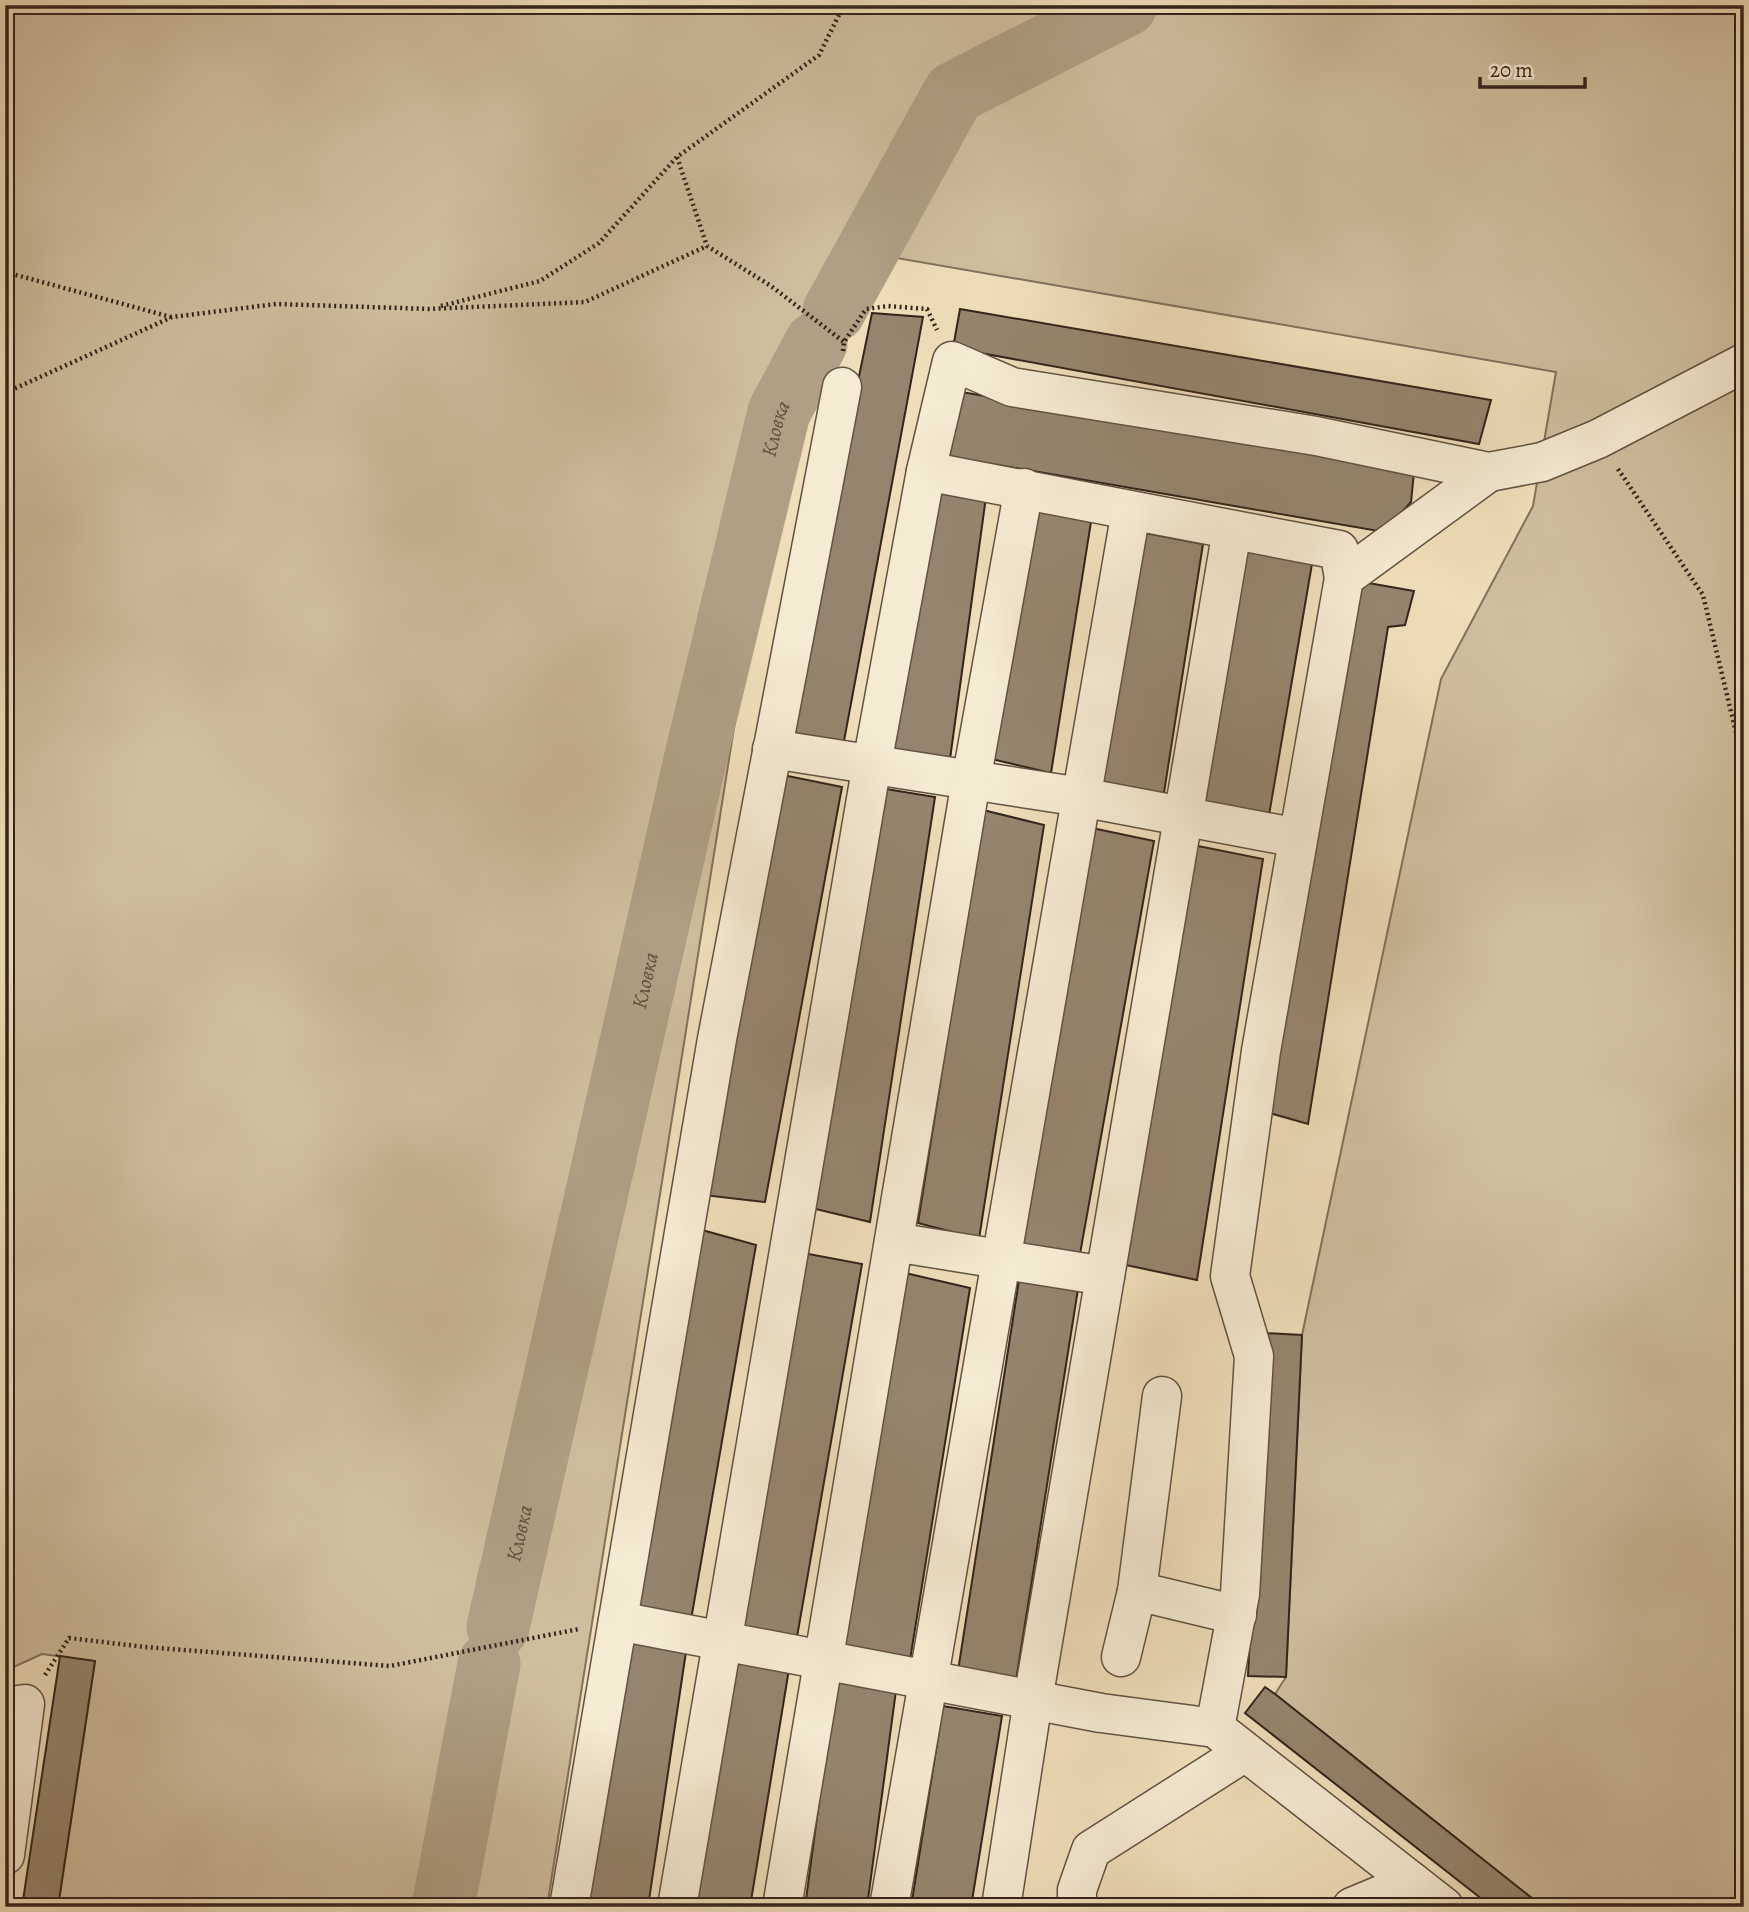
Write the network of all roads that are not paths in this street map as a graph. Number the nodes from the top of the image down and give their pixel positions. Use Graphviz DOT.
graph roads {
  1 [pos="1744,363"];
  2 [pos="842,387"];
  3 [pos="926,471"];
  4 [pos="1489,472"];
  5 [pos="1024,488"];
  6 [pos="1131,511"];
  7 [pos="1232,530"];
  8 [pos="1344,578"];
  9 [pos="772,749"];
  10 [pos="872,764"];
  11 [pos="971,781"];
  12 [pos="1081,797"];
  13 [pos="1183,816"];
  14 [pos="1298,838"];
  15 [pos="894,1242"];
  16 [pos="1000,1259"];
  17 [pos="1105,1276"];
  18 [pos="1162,1396"];
  19 [pos="1137,1591"];
  20 [pos="1237,1615"];
  21 [pos="618,1621"];
  22 [pos="720,1641"];
  23 [pos="1121,1657"];
  24 [pos="823,1660"];
  25 [pos="926,1680"];
  26 [pos="1033,1700"];
  27 [pos="15,1706"];
  28 [pos="1215,1728"];
  29 [pos="1245,1752"];
  30 [pos="5,1855"];
  31 [pos="1412,1882"];
  32 [pos="569,1907"];
  33 [pos="677,1907"];
  34 [pos="782,1907"];
  35 [pos="889,1907"];
  36 [pos="1001,1907"];
  37 [pos="1076,1907"];
  38 [pos="1352,1907"];
  39 [pos="1444,1907"];
  1 -- 4 [label="lane"];
  2 -- 9 [label="lane"];
  3 -- 4 [label="lane"];
  3 -- 5 [label="lane"];
  3 -- 10 [label="lane"];
  4 -- 8 [label="lane"];
  5 -- 6 [label="lane"];
  5 -- 11 [label="lane"];
  6 -- 7 [label="lane"];
  6 -- 12 [label="lane"];
  7 -- 8 [label="lane"];
  7 -- 13 [label="lane"];
  8 -- 14 [label="lane"];
  9 -- 10 [label="lane"];
  9 -- 21 [label="lane"];
  10 -- 11 [label="lane"];
  10 -- 22 [label="lane"];
  11 -- 12 [label="lane"];
  11 -- 15 [label="lane"];
  12 -- 13 [label="lane"];
  12 -- 16 [label="lane"];
  13 -- 14 [label="lane"];
  13 -- 17 [label="lane"];
  14 -- 20 [label="lane"];
  15 -- 16 [label="lane"];
  15 -- 24 [label="lane"];
  16 -- 17 [label="lane"];
  16 -- 25 [label="lane"];
  17 -- 26 [label="lane"];
  18 -- 19 [label="lane"];
  19 -- 20 [label="lane"];
  19 -- 23 [label="lane"];
  20 -- 28 [label="lane"];
  21 -- 22 [label="lane"];
  21 -- 32 [label="lane"];
  22 -- 24 [label="lane"];
  22 -- 33 [label="lane"];
  24 -- 25 [label="lane"];
  24 -- 34 [label="lane"];
  25 -- 26 [label="lane"];
  25 -- 35 [label="lane"];
  26 -- 28 [label="lane"];
  26 -- 36 [label="lane"];
  27 -- 30 [label="lane"];
  28 -- 29 [label="lane"];
  29 -- 31 [label="lane"];
  29 -- 37 [label="lane"];
  31 -- 38 [label="lane"];
  31 -- 39 [label="lane"];
}
